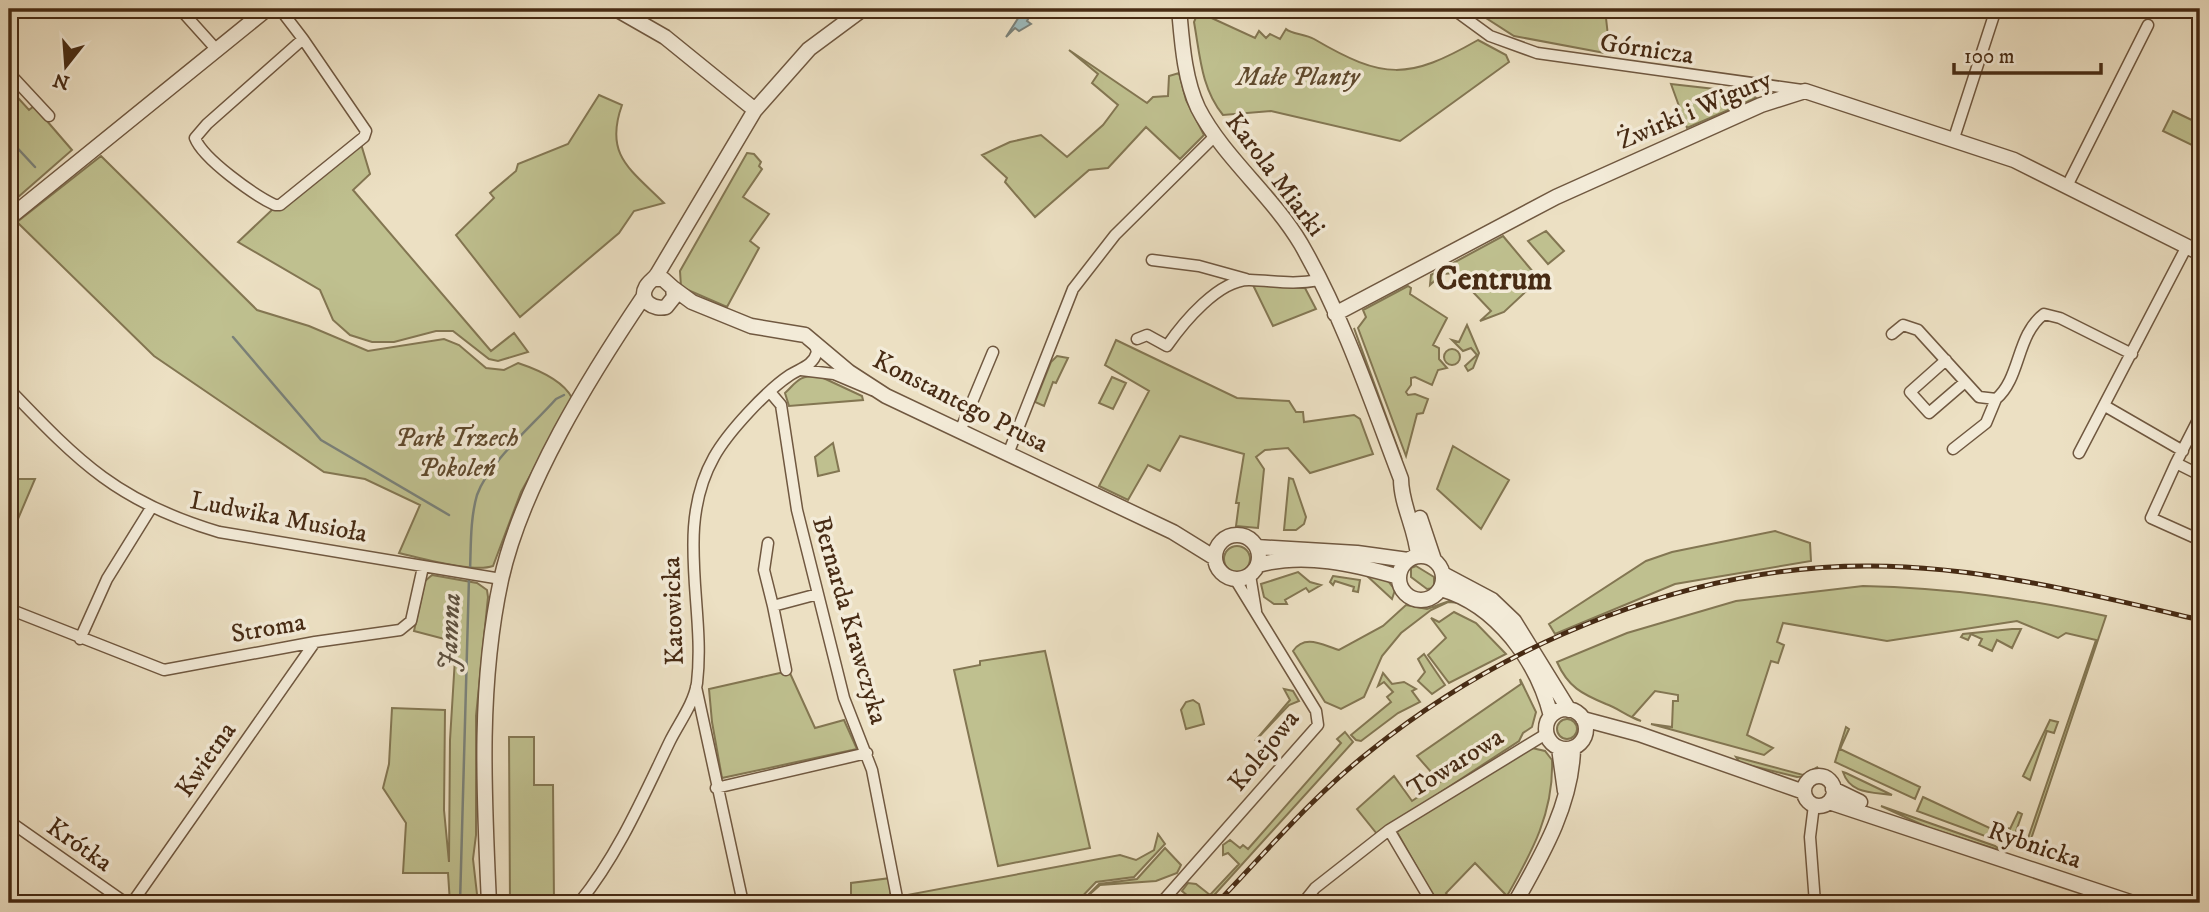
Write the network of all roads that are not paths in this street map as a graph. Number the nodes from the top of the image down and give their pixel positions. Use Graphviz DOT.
graph roads {
  1 [pos="180,9"];
  2 [pos="267,9"];
  3 [pos="280,9"];
  4 [pos="616,9"];
  5 [pos="863,9"];
  6 [pos="1179,9"];
  7 [pos="1453,9"];
  8 [pos="1996,9"];
  9 [pos="2148,25"];
  10 [pos="303,39"];
  11 [pos="216,49"];
  12 [pos="9,74"];
  13 [pos="1805,90"];
  14 [pos="755,110"];
  15 [pos="49,116"];
  16 [pos="1216,135"];
  17 [pos="1954,138"];
  18 [pos="2067,186"];
  19 [pos="9,218"];
  20 [pos="2194,249"];
  21 [pos="667,259"];
  22 [pos="1152,260"];
  23 [pos="654,279"];
  24 [pos="1248,280"];
  25 [pos="1320,281"];
  26 [pos="672,291"];
  27 [pos="649,302"];
  28 [pos="1335,314"];
  29 [pos="1892,334"];
  30 [pos="1136,339"];
  31 [pos="812,340"];
  32 [pos="993,352"];
  33 [pos="2132,354"];
  34 [pos="1946,360"];
  35 [pos="801,370"];
  36 [pos="1965,382"];
  37 [pos="9,389"];
  38 [pos="877,391"];
  39 [pos="770,392"];
  40 [pos="1996,399"];
  41 [pos="2105,407"];
  42 [pos="2200,416"];
  43 [pos="960,431"];
  44 [pos="1953,449"];
  45 [pos="2183,451"];
  46 [pos="2079,453"];
  47 [pos="1008,454"];
  48 [pos="2176,463"];
  49 [pos="2200,475"];
  50 [pos="1401,479"];
  51 [pos="151,508"];
  52 [pos="1173,531"];
  53 [pos="2200,540"];
  54 [pos="1221,541"];
  55 [pos="768,543"];
  56 [pos="1257,547"];
  57 [pos="1215,558"];
  58 [pos="1413,558"];
  59 [pos="1434,560"];
  60 [pos="423,567"];
  61 [pos="1248,573"];
  62 [pos="1399,578"];
  63 [pos="501,579"];
  64 [pos="1442,582"];
  65 [pos="818,594"];
  66 [pos="773,606"];
  67 [pos="9,609"];
  68 [pos="80,639"];
  69 [pos="315,642"];
  70 [pos="786,670"];
  71 [pos="696,687"];
  72 [pos="1569,710"];
  73 [pos="685,711"];
  74 [pos="701,713"];
  75 [pos="1551,716"];
  76 [pos="679,723"];
  77 [pos="1584,726"];
  78 [pos="703,728"];
  79 [pos="1546,734"];
  80 [pos="1566,748"];
  81 [pos="867,753"];
  82 [pos="1806,787"];
  83 [pos="716,788"];
  84 [pos="1831,795"];
  85 [pos="1814,805"];
  86 [pos="9,821"];
  87 [pos="1388,830"];
  88 [pos="126,903"];
  89 [pos="132,903"];
  90 [pos="489,903"];
  91 [pos="579,903"];
  92 [pos="743,903"];
  93 [pos="898,903"];
  94 [pos="1161,903"];
  95 [pos="1303,903"];
  96 [pos="1432,903"];
  97 [pos="1515,903"];
  98 [pos="1815,903"];
  99 [pos="2133,903"];
  1 -- 11 [label="street"];
  2 -- 11 [label="street"];
  3 -- 10 [label="street"];
  4 -- 14 [label="street"];
  5 -- 14 [label="street"];
  6 -- 16 [label="street, Karola Miarki"];
  7 -- 13 [label="street, Górnicza"];
  8 -- 17 [label="street"];
  9 -- 18 [label="street"];
  10 -- 10 [label="street"];
  11 -- 19 [label="street"];
  12 -- 15 [label="street"];
  13 -- 17 [label="street, Żwirki i Wigury"];
  13 -- 28 [label="street, Żwirki i Wigury"];
  14 -- 21 [label="street"];
  16 -- 25 [label="street, Karola Miarki"];
  16 -- 47 [label="street"];
  17 -- 18 [label="street, Żwirki i Wigury"];
  18 -- 20 [label="street, Żwirki i Wigury"];
  20 -- 33 [label="street"];
  21 -- 23 [label="street"];
  21 -- 26 [label="street"];
  22 -- 24 [label="street"];
  23 -- 26 [label="street"];
  23 -- 27 [label="street"];
  24 -- 25 [label="street"];
  24 -- 30 [label="street"];
  25 -- 28 [label="street, Karola Miarki"];
  26 -- 27 [label="street"];
  26 -- 31 [label="street, Konstantego Prusa"];
  27 -- 63 [label="street"];
  28 -- 50 [label="street, Karola Miarki"];
  29 -- 34 [label="street"];
  31 -- 35 [label="street"];
  31 -- 38 [label="street, Konstantego Prusa"];
  32 -- 43 [label="street"];
  33 -- 40 [label="street"];
  33 -- 41 [label="street"];
  34 -- 36 [label="street"];
  34 -- 36 [label="street"];
  35 -- 38 [label="street"];
  35 -- 39 [label="street, Katowicka"];
  36 -- 40 [label="street"];
  37 -- 51 [label="street, Ludwika Musioła"];
  38 -- 43 [label="street, Konstantego Prusa"];
  39 -- 65 [label="street, Bernarda Krawczyka"];
  39 -- 71 [label="street, Katowicka"];
  40 -- 44 [label="street"];
  41 -- 45 [label="street"];
  41 -- 46 [label="street"];
  42 -- 45 [label="street"];
  43 -- 47 [label="street, Konstantego Prusa"];
  45 -- 48 [label="street"];
  47 -- 52 [label="street, Konstantego Prusa"];
  48 -- 49 [label="street"];
  48 -- 53 [label="street"];
  50 -- 58 [label="street, Karola Miarki"];
  50 -- 59 [label="street, Karola Miarki"];
  51 -- 60 [label="street, Ludwika Musioła"];
  51 -- 68 [label="street"];
  52 -- 54 [label="street, Konstantego Prusa"];
  52 -- 57 [label="street, Konstantego Prusa"];
  54 -- 56 [label="street"];
  54 -- 57 [label="street"];
  55 -- 66 [label="street"];
  56 -- 58 [label="street"];
  56 -- 61 [label="street"];
  57 -- 61 [label="street"];
  58 -- 59 [label="street"];
  58 -- 62 [label="street"];
  59 -- 64 [label="street"];
  60 -- 63 [label="street, Ludwika Musioła"];
  60 -- 69 [label="street, Stroma"];
  61 -- 62 [label="street"];
  61 -- 94 [label="street, Kolejowa"];
  62 -- 64 [label="street"];
  63 -- 90 [label="street"];
  64 -- 72 [label="street"];
  64 -- 75 [label="street"];
  65 -- 66 [label="street"];
  65 -- 81 [label="street, Bernarda Krawczyka"];
  66 -- 70 [label="street"];
  67 -- 68 [label="street, Stroma"];
  68 -- 69 [label="street, Stroma"];
  69 -- 89 [label="street, Kwietna"];
  71 -- 73 [label="street, Katowicka"];
  71 -- 74 [label="street"];
  72 -- 75 [label="street"];
  72 -- 77 [label="street"];
  73 -- 74 [label="street"];
  73 -- 76 [label="street, Katowicka"];
  74 -- 78 [label="street"];
  75 -- 79 [label="street"];
  76 -- 78 [label="street"];
  76 -- 91 [label="street, Katowicka"];
  77 -- 80 [label="street"];
  77 -- 82 [label="street"];
  78 -- 83 [label="street"];
  79 -- 80 [label="street"];
  79 -- 87 [label="street, Towarowa"];
  80 -- 97 [label="street"];
  81 -- 83 [label="street"];
  81 -- 93 [label="street, Bernarda Krawczyka"];
  82 -- 84 [label="street"];
  82 -- 85 [label="street"];
  83 -- 92 [label="street"];
  84 -- 85 [label="street"];
  84 -- 99 [label="street, Rybnicka"];
  85 -- 98 [label="street"];
  86 -- 88 [label="street, Krótka"];
  87 -- 95 [label="street, Towarowa"];
  87 -- 96 [label="street"];
}
